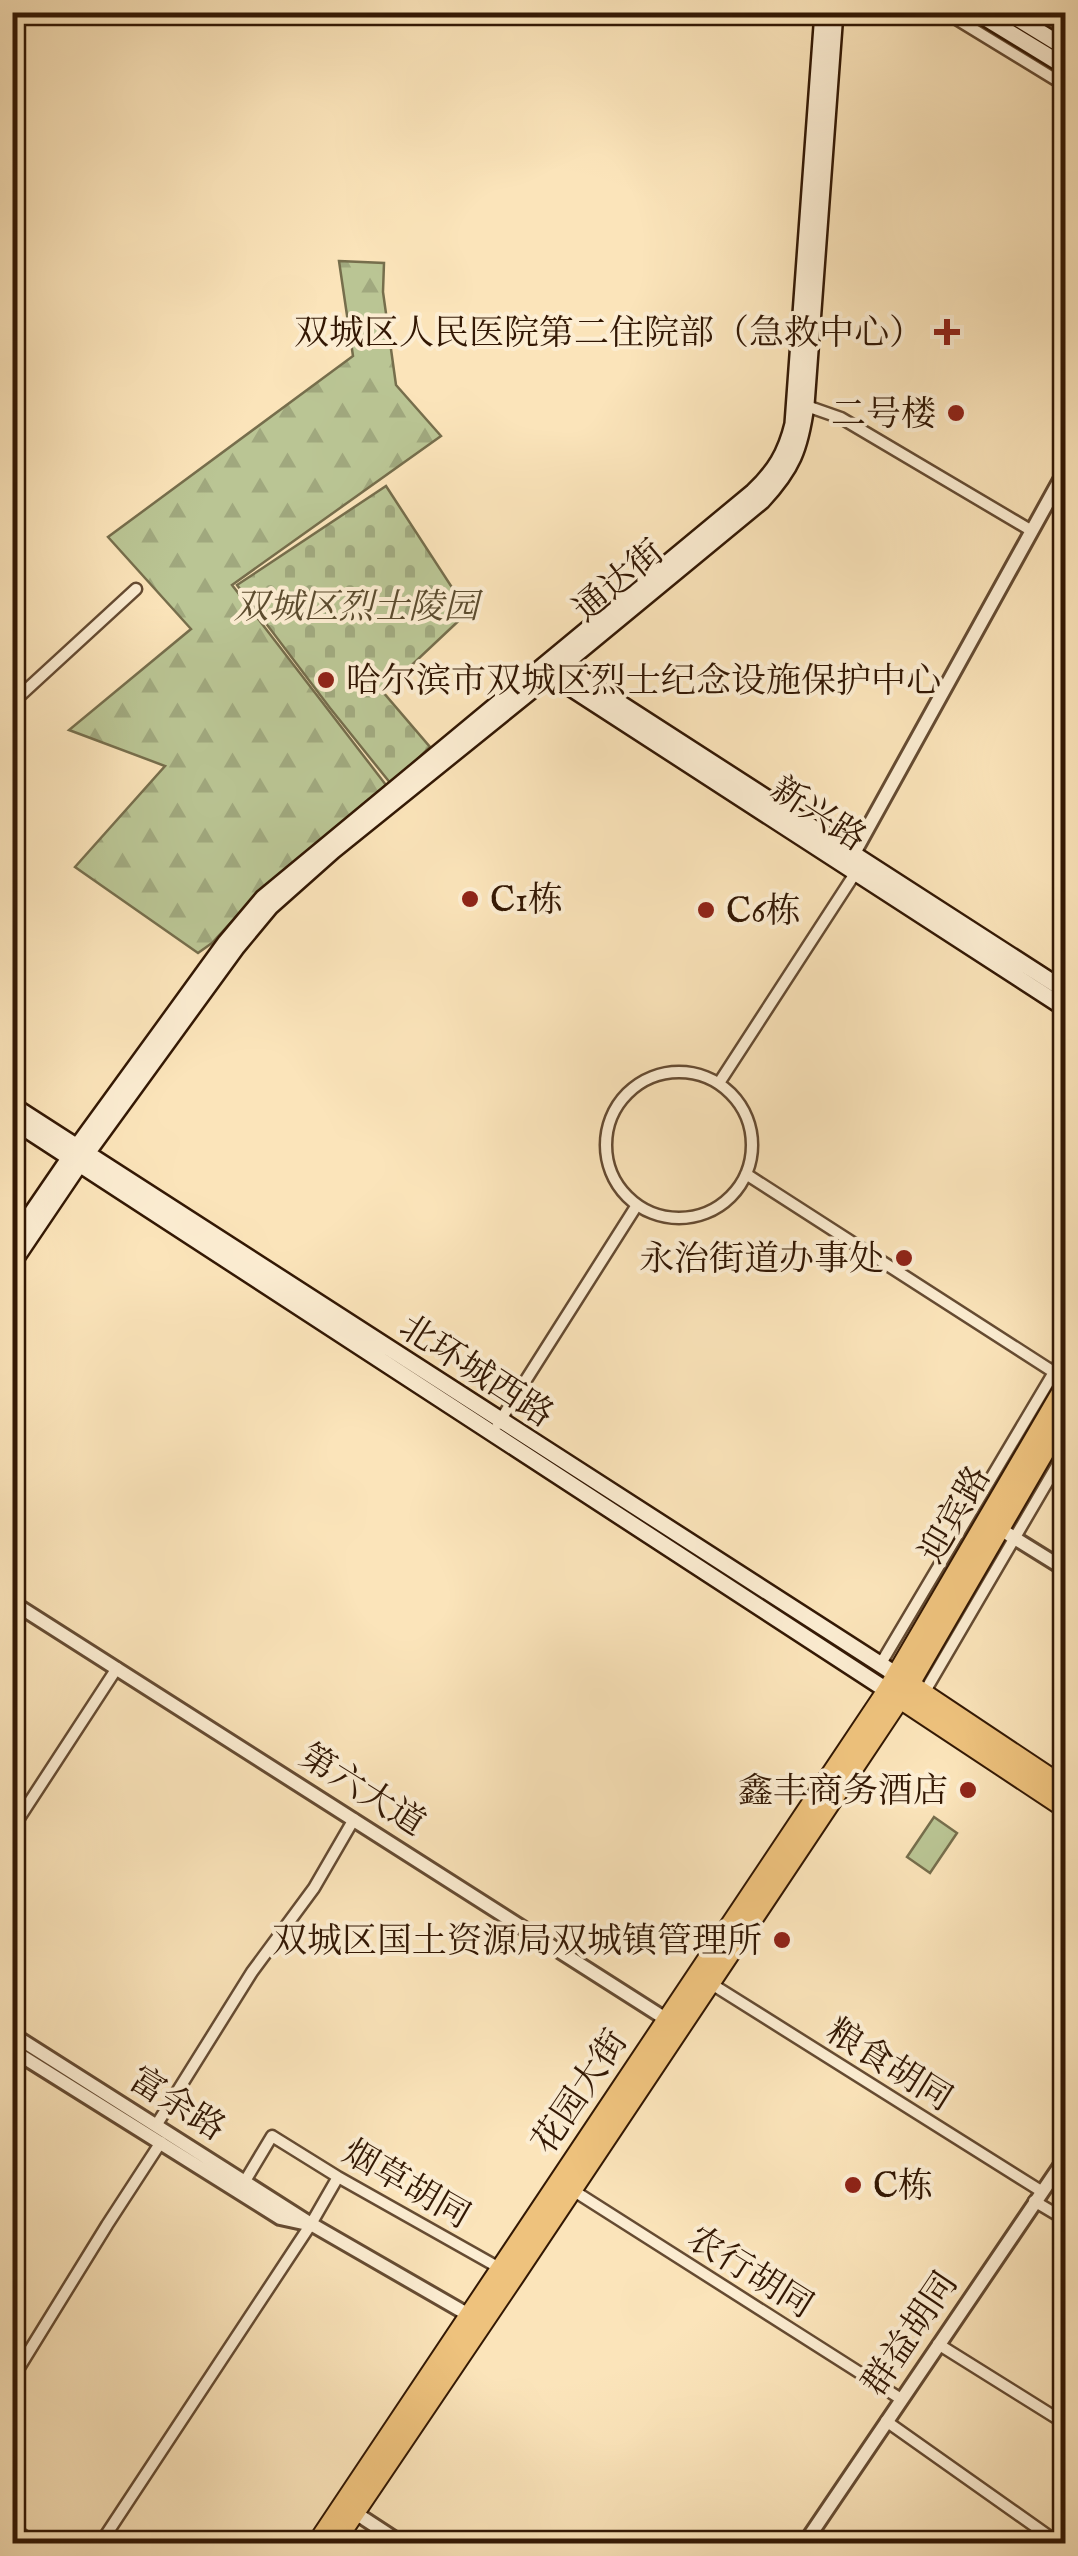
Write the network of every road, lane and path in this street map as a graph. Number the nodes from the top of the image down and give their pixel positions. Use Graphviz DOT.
graph roads {
  1 [pos="823,12"];
  2 [pos="835,12"];
  3 [pos="945,12"];
  4 [pos="976,12"];
  5 [pos="1007,12"];
  6 [pos="1038,12"];
  7 [pos="1066,29"];
  8 [pos="1066,48"];
  9 [pos="1066,67"];
  10 [pos="1066,86"];
  11 [pos="801,403"];
  12 [pos="1066,470"];
  13 [pos="1032,531"];
  14 [pos="136,589"];
  15 [pos="551,667"];
  16 [pos="12,703"];
  17 [pos="855,862"];
  18 [pos="1066,990"];
  19 [pos="1066,1009"];
  20 [pos="720,1082"];
  21 [pos="12,1105"];
  22 [pos="12,1120"];
  23 [pos="79,1155"];
  24 [pos="746,1174"];
  25 [pos="638,1205"];
  26 [pos="12,1242"];
  27 [pos="12,1264"];
  28 [pos="1066,1352"];
  29 [pos="1062,1379"];
  30 [pos="1066,1415"];
  31 [pos="496,1427"];
  32 [pos="1066,1450"];
  33 [pos="1007,1534"];
  34 [pos="1066,1570"];
  35 [pos="12,1602"];
  36 [pos="117,1668"];
  37 [pos="900,1684"];
  38 [pos="1066,1788"];
  39 [pos="1066,1808"];
  40 [pos="354,1820"];
  41 [pos="12,1828"];
  42 [pos="710,1983"];
  43 [pos="673,2023"];
  44 [pos="12,2034"];
  45 [pos="12,2050"];
  46 [pos="157,2124"];
  47 [pos="162,2142"];
  48 [pos="1066,2157"];
  49 [pos="338,2176"];
  50 [pos="245,2180"];
  51 [pos="571,2189"];
  52 [pos="1038,2196"];
  53 [pos="1066,2220"];
  54 [pos="311,2224"];
  55 [pos="508,2272"];
  56 [pos="476,2319"];
  57 [pos="938,2344"];
  58 [pos="12,2378"];
  59 [pos="902,2398"];
  60 [pos="886,2421"];
  61 [pos="1066,2424"];
  62 [pos="354,2512"];
  63 [pos="12,2528"];
  64 [pos="36,2544"];
  65 [pos="100,2544"];
  66 [pos="316,2544"];
  67 [pos="334,2544"];
  68 [pos="403,2544"];
  69 [pos="804,2544"];
  70 [pos="1060,2544"];
  1 -- 11 [label="main road, 通达街"];
  2 -- 11 [label="main road, 通达街"];
  3 -- 10 [label="street"];
  4 -- 9 [label="main road"];
  5 -- 8 [label="main road"];
  6 -- 7 [label="street"];
  11 -- 13 [label="street"];
  11 -- 15 [label="main road, 通达街"];
  12 -- 13 [label="street"];
  13 -- 17 [label="street"];
  14 -- 16 [label="street"];
  15 -- 17 [label="main road, 新兴路"];
  15 -- 23 [label="main road, 通达街"];
  17 -- 18 [label="main road, 新兴路"];
  17 -- 19 [label="main road, 新兴路"];
  17 -- 20 [label="street"];
  20 -- 24 [label="street"];
  20 -- 25 [label="street"];
  21 -- 23 [label="main road, 北环城西路"];
  22 -- 23 [label="main road, 北环城西路"];
  23 -- 26 [label="main road"];
  23 -- 27 [label="main road"];
  23 -- 31 [label="main road, 北环城西路"];
  24 -- 25 [label="street"];
  24 -- 29 [label="street"];
  25 -- 31 [label="street"];
  28 -- 29 [label="street"];
  29 -- 37 [label="main road, 迎宾路"];
  30 -- 33 [label="main road, 迎宾路"];
  31 -- 37 [label="main road, 北环城西路"];
  31 -- 37 [label="main road, 北环城西路"];
  32 -- 33 [label="street"];
  33 -- 34 [label="street"];
  33 -- 37 [label="main road, 迎宾路"];
  35 -- 36 [label="street, 第六大道"];
  36 -- 40 [label="street, 第六大道"];
  36 -- 41 [label="street"];
  37 -- 38 [label="main road"];
  37 -- 39 [label="main road"];
  37 -- 42 [label="main road, 花园大街"];
  37 -- 43 [label="main road, 花园大街"];
  40 -- 43 [label="street, 第六大道"];
  40 -- 46 [label="street"];
  42 -- 43 [label="main road, 花园大街"];
  42 -- 52 [label="street, 粮食胡同"];
  43 -- 51 [label="main road, 花园大街"];
  43 -- 55 [label="main road, 花园大街"];
  44 -- 46 [label="street, 富余路"];
  45 -- 47 [label="street, 富余路"];
  46 -- 50 [label="street, 富余路"];
  47 -- 54 [label="street, 富余路"];
  47 -- 58 [label="street"];
  48 -- 52 [label="street, 群益胡同"];
  49 -- 50 [label="street, 烟草胡同"];
  49 -- 54 [label="street"];
  49 -- 55 [label="street, 烟草胡同"];
  50 -- 54 [label="street, 富余路"];
  51 -- 55 [label="main road, 花园大街"];
  51 -- 59 [label="street, 农行胡同"];
  52 -- 53 [label="street, 粮食胡同"];
  52 -- 57 [label="street, 群益胡同"];
  54 -- 56 [label="street, 富余路"];
  54 -- 65 [label="street"];
  55 -- 56 [label="main road, 花园大街"];
  56 -- 62 [label="main road, 花园大街"];
  56 -- 66 [label="main road, 花园大街"];
  57 -- 59 [label="street, 群益胡同"];
  57 -- 61 [label="street"];
  59 -- 60 [label="street, 群益胡同"];
  60 -- 69 [label="street, 群益胡同"];
  60 -- 70 [label="street"];
  62 -- 67 [label="main road, 花园大街"];
  62 -- 68 [label="street"];
  63 -- 64 [label="street"];
}
